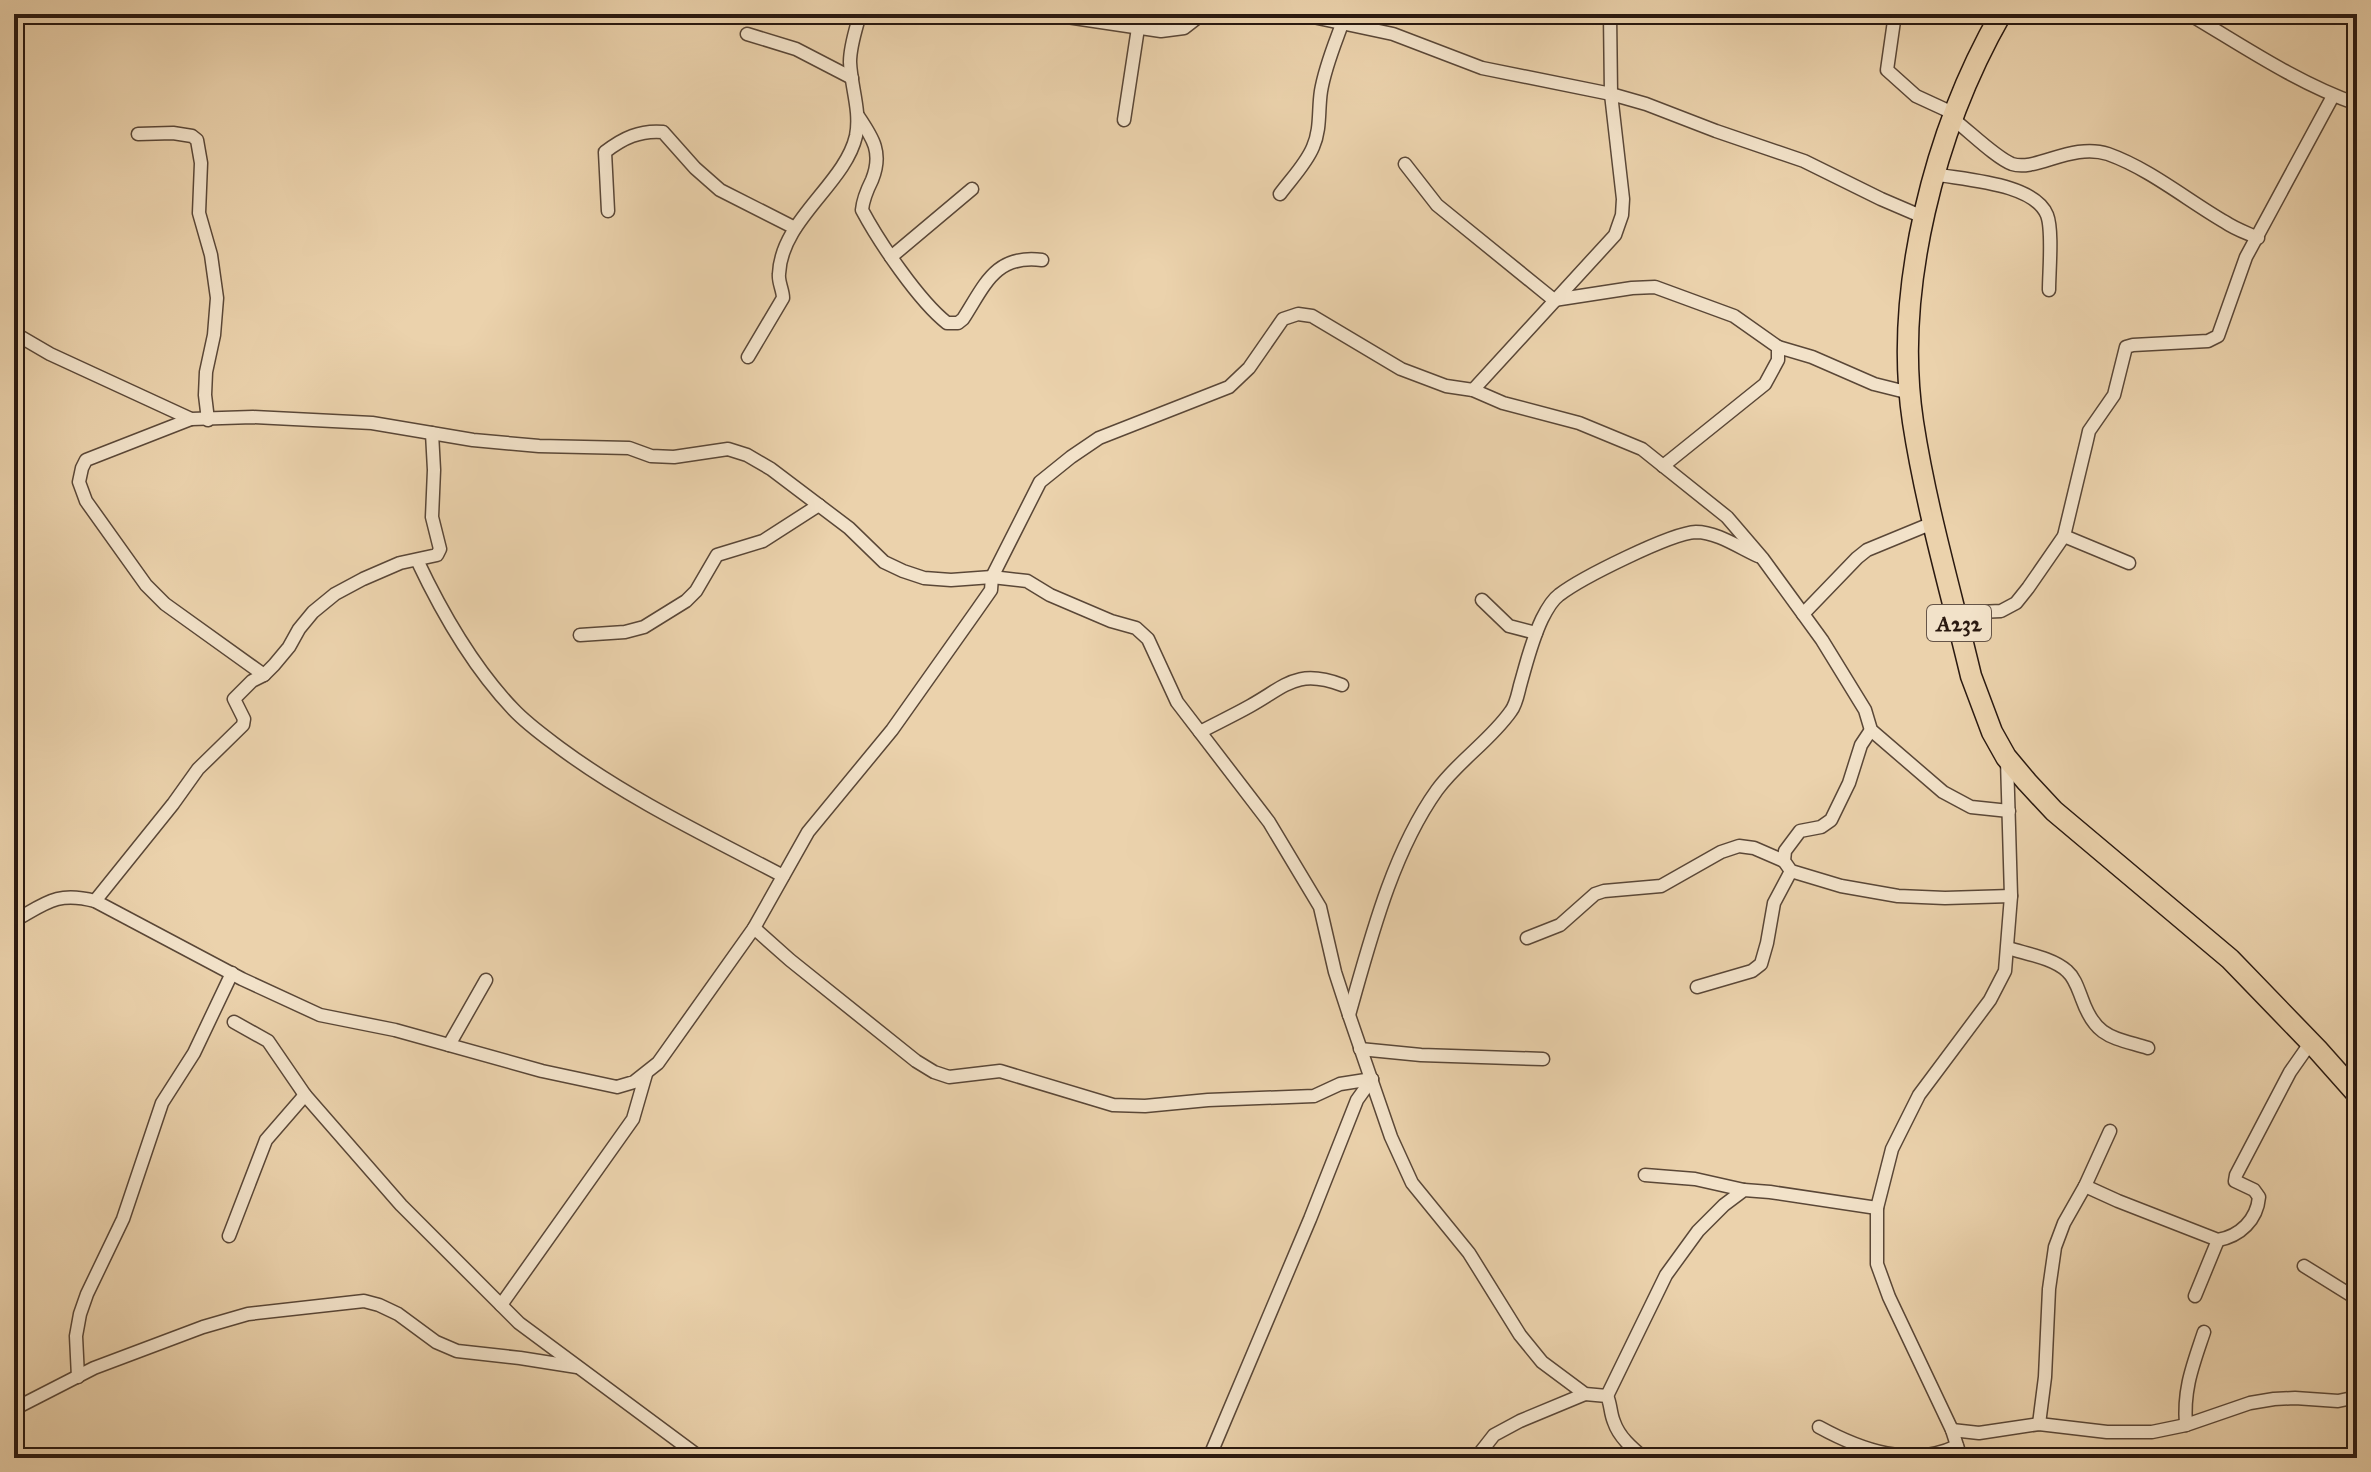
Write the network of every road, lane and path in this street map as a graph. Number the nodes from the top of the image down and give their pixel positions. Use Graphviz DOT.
graph roads {
  1 [pos="860,14"];
  2 [pos="1047,14"];
  3 [pos="1202,14"];
  4 [pos="1299,14"];
  5 [pos="1610,14"];
  6 [pos="1895,14"];
  7 [pos="2001,14"];
  8 [pos="2189,14"];
  9 [pos="1342,24"];
  10 [pos="1138,28"];
  11 [pos="747,34"];
  12 [pos="852,78"];
  13 [pos="1611,94"];
  14 [pos="2333,96"];
  15 [pos="2357,104"];
  16 [pos="858,116"];
  17 [pos="1954,117"];
  18 [pos="1124,120"];
  19 [pos="138,134"];
  20 [pos="1405,164"];
  21 [pos="1934,174"];
  22 [pos="972,189"];
  23 [pos="1280,194"];
  24 [pos="608,211"];
  25 [pos="1923,217"];
  26 [pos="795,228"];
  27 [pos="2258,238"];
  28 [pos="891,257"];
  29 [pos="1042,260"];
  30 [pos="2049,290"];
  31 [pos="1554,300"];
  32 [pos="14,333"];
  33 [pos="1778,347"];
  34 [pos="748,357"];
  35 [pos="1473,390"];
  36 [pos="1910,393"];
  37 [pos="191,419"];
  38 [pos="208,420"];
  39 [pos="432,433"];
  40 [pos="1663,466"];
  41 [pos="819,505"];
  42 [pos="1935,522"];
  43 [pos="2064,536"];
  44 [pos="1763,559"];
  45 [pos="417,560"];
  46 [pos="2129,563"];
  47 [pos="992,577"];
  48 [pos="1482,600"];
  49 [pos="1956,613"];
  50 [pos="1803,614"];
  51 [pos="1536,633"];
  52 [pos="580,635"];
  53 [pos="264,675"];
  54 [pos="1342,685"];
  55 [pos="1871,730"];
  56 [pos="1200,732"];
  57 [pos="2006,757"];
  58 [pos="2009,811"];
  59 [pos="1787,866"];
  60 [pos="783,876"];
  61 [pos="2011,896"];
  62 [pos="95,901"];
  63 [pos="14,921"];
  64 [pos="754,928"];
  65 [pos="1527,938"];
  66 [pos="2008,948"];
  67 [pos="232,973"];
  68 [pos="486,980"];
  69 [pos="1697,987"];
  70 [pos="1349,1015"];
  71 [pos="234,1022"];
  72 [pos="2311,1042"];
  73 [pos="449,1045"];
  74 [pos="2148,1048"];
  75 [pos="1360,1049"];
  76 [pos="1543,1059"];
  77 [pos="646,1074"];
  78 [pos="1372,1079"];
  79 [pos="2357,1094"];
  80 [pos="305,1095"];
  81 [pos="2110,1131"];
  82 [pos="1645,1175"];
  83 [pos="2085,1186"];
  84 [pos="1744,1190"];
  85 [pos="1877,1208"];
  86 [pos="229,1236"];
  87 [pos="2218,1240"];
  88 [pos="2304,1266"];
  89 [pos="2195,1296"];
  90 [pos="2357,1299"];
  91 [pos="501,1305"];
  92 [pos="2204,1332"];
  93 [pos="580,1368"];
  94 [pos="78,1377"];
  95 [pos="1585,1394"];
  96 [pos="1607,1396"];
  97 [pos="2357,1397"];
  98 [pos="14,1409"];
  99 [pos="2039,1424"];
  100 [pos="2186,1425"];
  101 [pos="1819,1427"];
  102 [pos="1952,1430"];
  103 [pos="1959,1452"];
  104 [pos="701,1458"];
  105 [pos="1209,1458"];
  106 [pos="1476,1458"];
  107 [pos="1644,1458"];
  1 -- 12 [label="street"];
  2 -- 10 [label="street"];
  3 -- 10 [label="street"];
  4 -- 9 [label="street"];
  5 -- 13 [label="street"];
  6 -- 17 [label="street"];
  7 -- 17 [label="main road, A232"];
  8 -- 14 [label="street"];
  9 -- 13 [label="street"];
  9 -- 23 [label="street"];
  10 -- 18 [label="street"];
  11 -- 12 [label="street"];
  12 -- 16 [label="street"];
  13 -- 25 [label="street"];
  13 -- 31 [label="street"];
  14 -- 15 [label="street"];
  14 -- 27 [label="street"];
  16 -- 26 [label="street"];
  16 -- 28 [label="street"];
  17 -- 21 [label="main road, A232"];
  17 -- 27 [label="street"];
  19 -- 38 [label="street"];
  20 -- 31 [label="street"];
  21 -- 25 [label="main road, A232"];
  21 -- 30 [label="street"];
  22 -- 28 [label="street"];
  24 -- 26 [label="street"];
  25 -- 36 [label="main road, A232"];
  26 -- 34 [label="street"];
  27 -- 43 [label="street"];
  28 -- 29 [label="street"];
  31 -- 33 [label="street"];
  31 -- 35 [label="street"];
  32 -- 37 [label="street"];
  33 -- 36 [label="street"];
  33 -- 40 [label="street"];
  35 -- 40 [label="street"];
  35 -- 47 [label="street"];
  36 -- 42 [label="main road, A232"];
  37 -- 38 [label="street"];
  37 -- 53 [label="street"];
  38 -- 39 [label="street"];
  39 -- 41 [label="street"];
  39 -- 45 [label="street"];
  40 -- 44 [label="street"];
  41 -- 47 [label="street"];
  41 -- 52 [label="street"];
  42 -- 49 [label="main road, A232"];
  42 -- 50 [label="street"];
  43 -- 46 [label="street"];
  43 -- 49 [label="street"];
  44 -- 50 [label="street"];
  44 -- 51 [label="street"];
  45 -- 53 [label="street"];
  45 -- 60 [label="street"];
  47 -- 56 [label="street"];
  47 -- 60 [label="street"];
  48 -- 51 [label="street"];
  49 -- 57 [label="main road, A232"];
  50 -- 55 [label="street"];
  51 -- 70 [label="street"];
  53 -- 62 [label="street"];
  54 -- 56 [label="street"];
  55 -- 58 [label="street"];
  55 -- 59 [label="street"];
  56 -- 70 [label="street"];
  57 -- 58 [label="street"];
  57 -- 72 [label="main road, A232"];
  58 -- 61 [label="street"];
  59 -- 61 [label="street"];
  59 -- 65 [label="street"];
  59 -- 69 [label="street"];
  60 -- 64 [label="street"];
  61 -- 66 [label="street"];
  62 -- 63 [label="street"];
  62 -- 67 [label="street"];
  64 -- 77 [label="street"];
  64 -- 78 [label="street"];
  66 -- 74 [label="street"];
  66 -- 85 [label="street"];
  67 -- 73 [label="street"];
  67 -- 94 [label="street"];
  68 -- 73 [label="street"];
  70 -- 75 [label="street"];
  71 -- 80 [label="street"];
  72 -- 79 [label="main road, A232"];
  72 -- 87 [label="street"];
  73 -- 77 [label="street"];
  75 -- 76 [label="street"];
  75 -- 78 [label="street"];
  77 -- 91 [label="street"];
  78 -- 95 [label="street"];
  78 -- 105 [label="street"];
  80 -- 86 [label="street"];
  80 -- 91 [label="street"];
  81 -- 83 [label="street"];
  82 -- 84 [label="street"];
  83 -- 87 [label="street"];
  83 -- 99 [label="street"];
  84 -- 85 [label="street"];
  84 -- 96 [label="street"];
  85 -- 102 [label="street"];
  87 -- 89 [label="street"];
  88 -- 90 [label="street"];
  91 -- 93 [label="street"];
  92 -- 100 [label="street"];
  93 -- 94 [label="street"];
  93 -- 104 [label="street"];
  94 -- 98 [label="street"];
  95 -- 96 [label="street"];
  95 -- 106 [label="street"];
  96 -- 107 [label="street"];
  97 -- 100 [label="street"];
  99 -- 100 [label="street"];
  99 -- 102 [label="street"];
  101 -- 103 [label="street"];
  102 -- 103 [label="street"];
}
